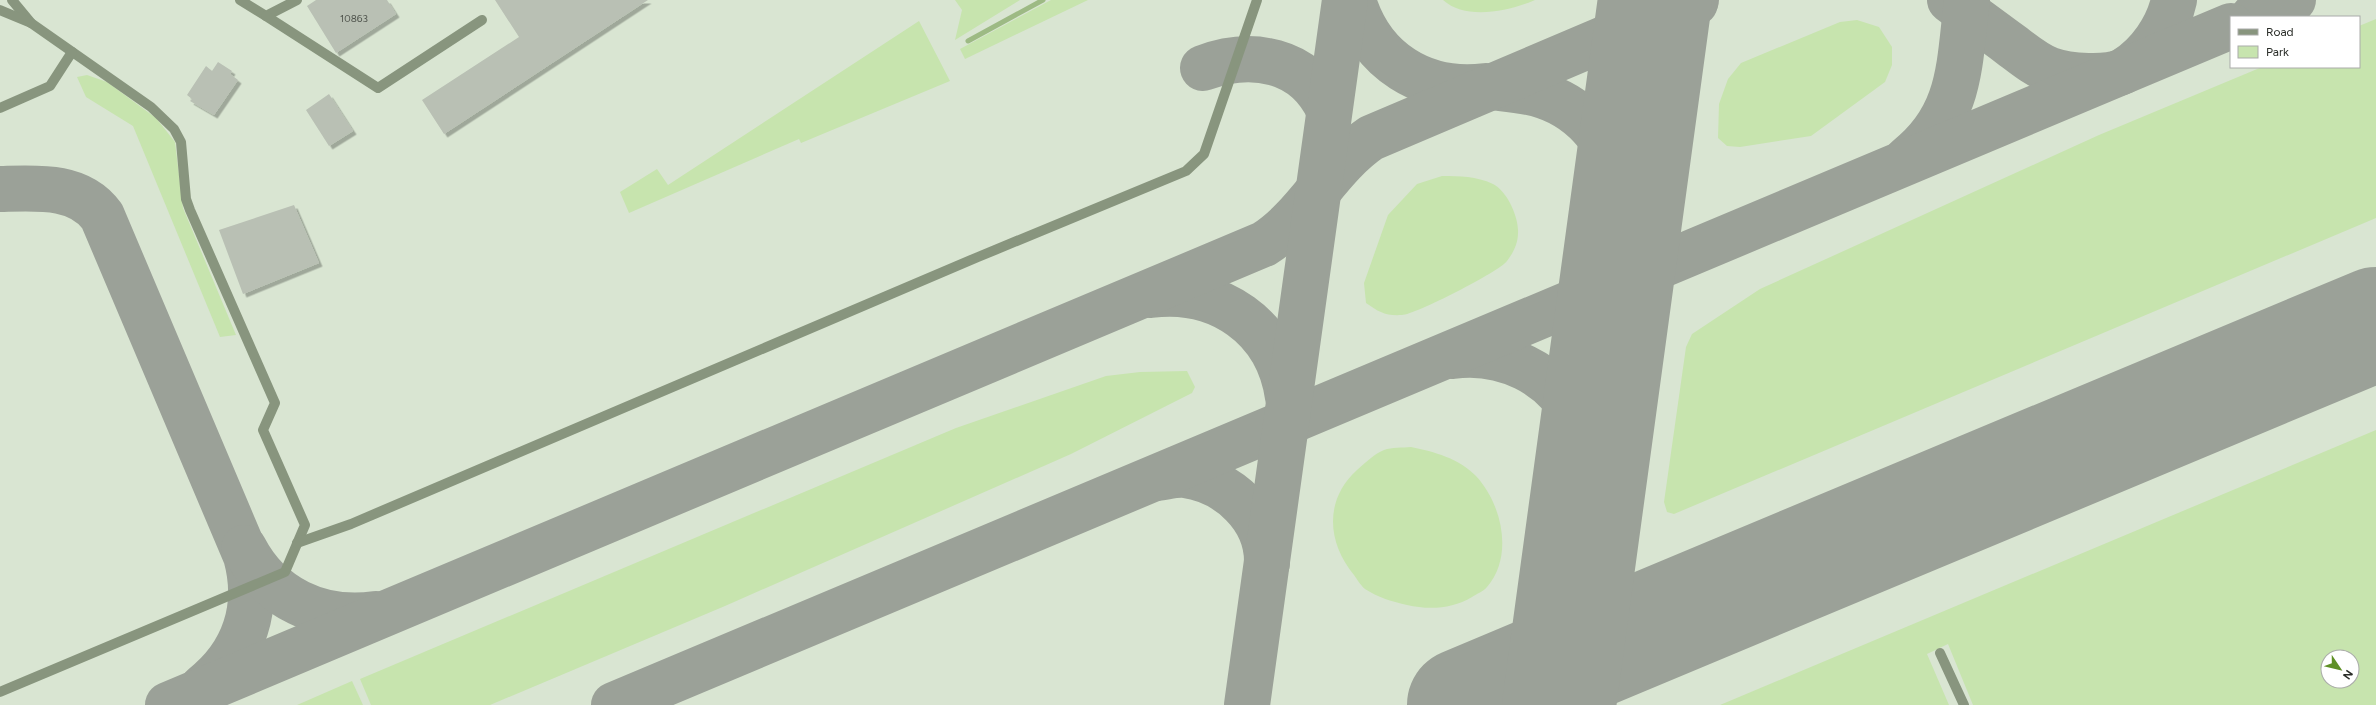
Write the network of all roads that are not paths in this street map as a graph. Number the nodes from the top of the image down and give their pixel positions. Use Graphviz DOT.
graph roads {
  1 [pos="12,0"];
  2 [pos="240,0"];
  3 [pos="297,0"];
  4 [pos="1257,0"];
  5 [pos="0,10"];
  6 [pos="266,16"];
  7 [pos="482,20"];
  8 [pos="31,23"];
  9 [pos="72,52"];
  10 [pos="0,108"];
  11 [pos="297,543"];
  12 [pos="1940,653"];
  13 [pos="0,692"];
  14 [pos="1964,705"];
  1 -- 8 [label="lane"];
  2 -- 6 [label="lane"];
  3 -- 6 [label="lane"];
  4 -- 11 [label="lane"];
  5 -- 8 [label="lane"];
  6 -- 7 [label="lane"];
  8 -- 9 [label="lane"];
  9 -- 10 [label="lane"];
  9 -- 11 [label="lane"];
  11 -- 13 [label="lane"];
  12 -- 14 [label="lane"];
}
